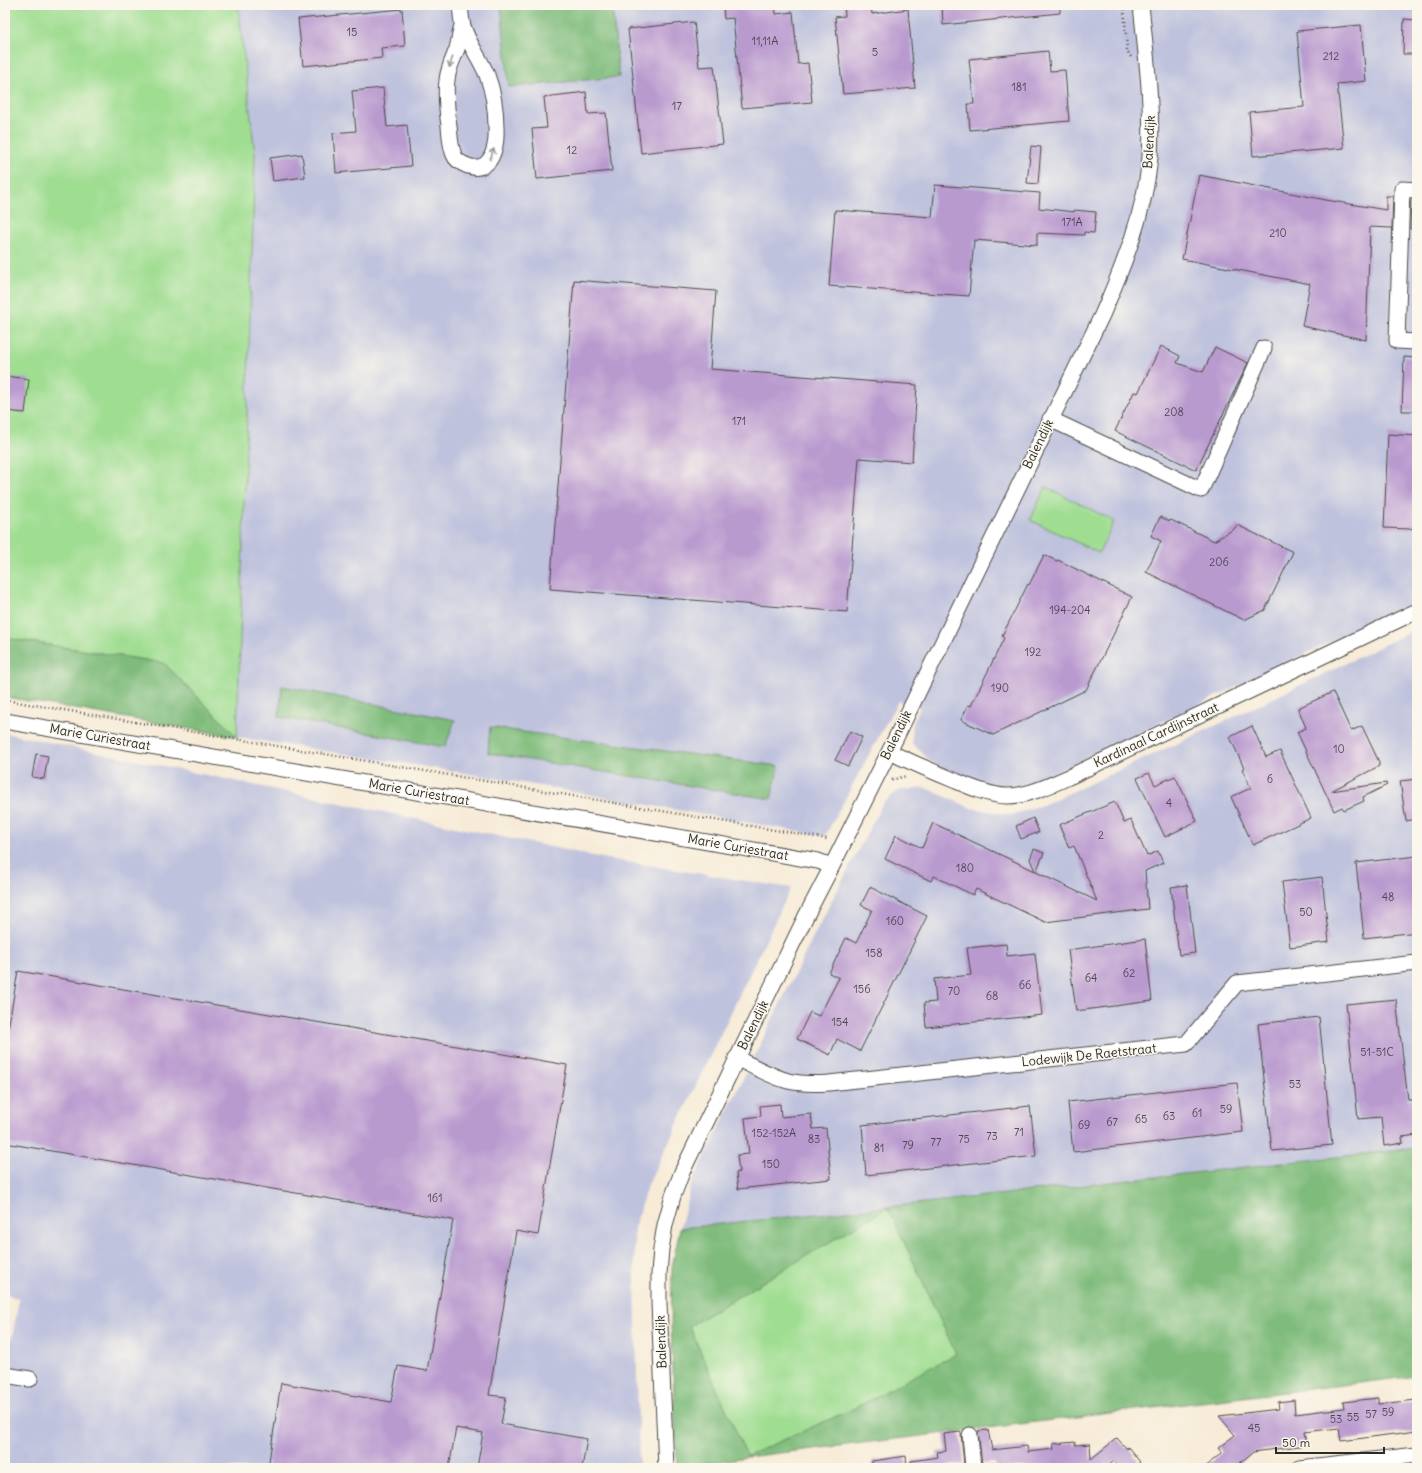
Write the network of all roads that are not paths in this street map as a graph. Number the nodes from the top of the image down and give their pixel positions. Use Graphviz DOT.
graph roads {
  1 [pos="460,5"];
  2 [pos="1141,5"];
  3 [pos="462,25"];
  4 [pos="1417,190"];
  5 [pos="1417,342"];
  6 [pos="1264,348"];
  7 [pos="1050,419"];
  8 [pos="1417,611"];
  9 [pos="5,721"];
  10 [pos="889,752"];
  11 [pos="832,866"];
  12 [pos="1417,963"];
  13 [pos="736,1058"];
  14 [pos="5,1375"];
  15 [pos="30,1379"];
  16 [pos="970,1435"];
  17 [pos="1417,1455"];
  18 [pos="666,1468"];
  19 [pos="973,1468"];
  20 [pos="1299,1468"];
  1 -- 3 [label="street"];
  2 -- 7 [label="street, Balendijk"];
  3 -- 3 [label="street, one-way"];
  4 -- 5 [label="street"];
  6 -- 7 [label="street"];
  7 -- 10 [label="street, Balendijk"];
  8 -- 10 [label="street, Kardinaal Cardijnstraat"];
  9 -- 11 [label="street, Marie Curiestraat"];
  10 -- 11 [label="street, Balendijk"];
  11 -- 13 [label="street, Balendijk"];
  12 -- 13 [label="street, Lodewijk De Raetstraat"];
  13 -- 18 [label="street, Balendijk"];
  14 -- 15 [label="street"];
  16 -- 19 [label="street"];
  17 -- 20 [label="street"];
}
